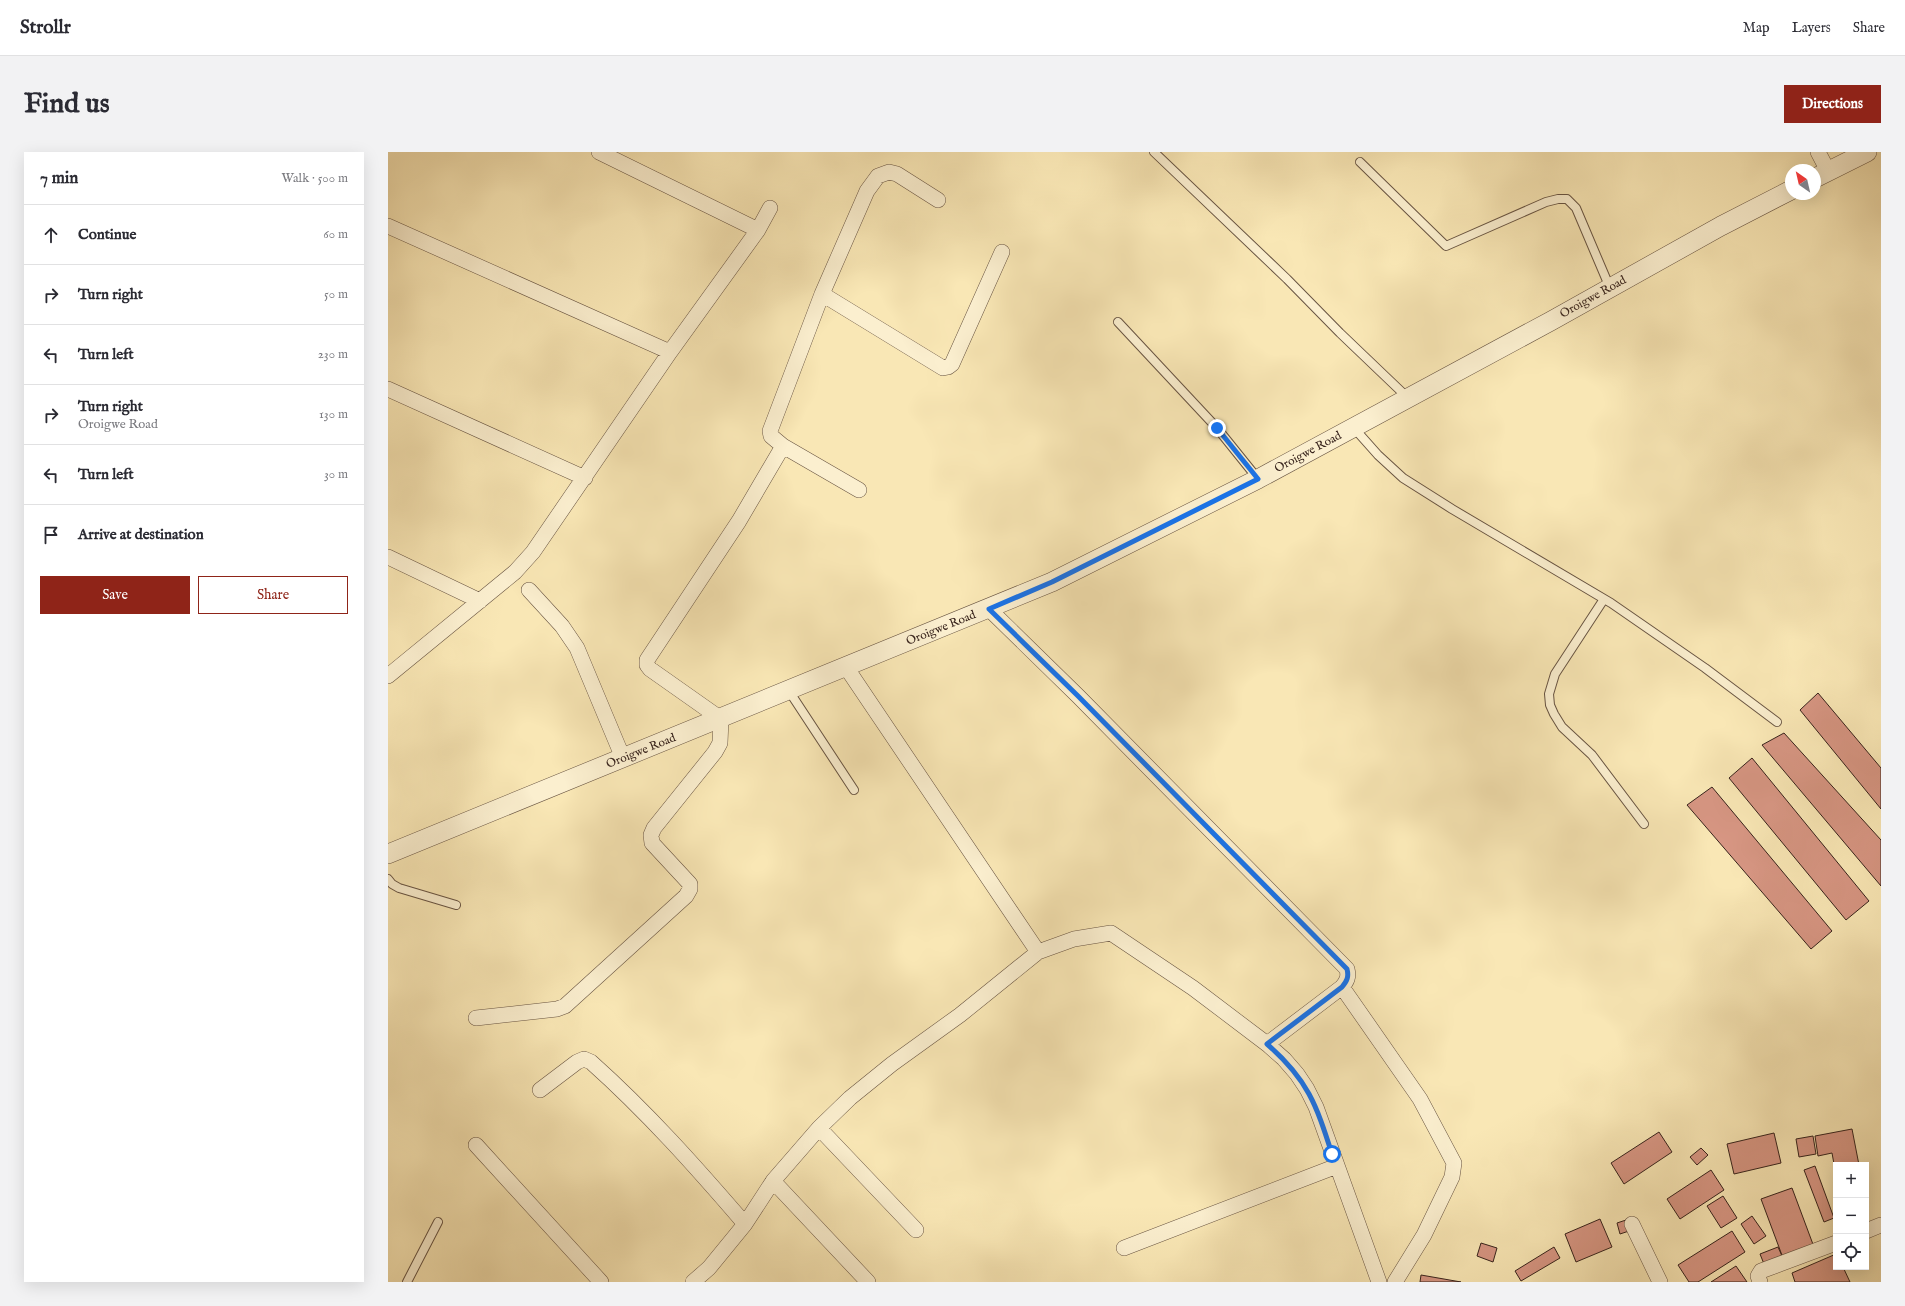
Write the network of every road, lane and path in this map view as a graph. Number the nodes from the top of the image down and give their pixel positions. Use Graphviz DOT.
graph roads {
  1 [pos="599,152"];
  2 [pos="1154,152"];
  3 [pos="1818,152"];
  4 [pos="1867,152"];
  5 [pos="1360,162"];
  6 [pos="1822,174"];
  7 [pos="1785,193"];
  8 [pos="938,200"];
  9 [pos="770,208"];
  10 [pos="388,226"];
  11 [pos="758,230"];
  12 [pos="1002,252"];
  13 [pos="1610,288"];
  14 [pos="822,294"];
  15 [pos="1118,322"];
  16 [pos="670,352"];
  17 [pos="388,389"];
  18 [pos="1409,398"];
  19 [pos="1354,428"];
  20 [pos="783,446"];
  21 [pos="585,478"];
  22 [pos="1258,479"];
  23 [pos="859,490"];
  24 [pos="388,557"];
  25 [pos="529,590"];
  26 [pos="1604,599"];
  27 [pos="480,601"];
  28 [pos="989,609"];
  29 [pos="846,667"];
  30 [pos="388,676"];
  31 [pos="789,690"];
  32 [pos="721,719"];
  33 [pos="1777,722"];
  34 [pos="623,758"];
  35 [pos="854,790"];
  36 [pos="1644,824"];
  37 [pos="388,854"];
  38 [pos="388,879"];
  39 [pos="456,905"];
  40 [pos="1038,952"];
  41 [pos="1342,987"];
  42 [pos="476,1018"];
  43 [pos="1267,1044"];
  44 [pos="540,1090"];
  45 [pos="819,1128"];
  46 [pos="476,1145"];
  47 [pos="1337,1166"];
  48 [pos="773,1181"];
  49 [pos="438,1222"];
  50 [pos="744,1224"];
  51 [pos="1632,1224"];
  52 [pos="1881,1225"];
  53 [pos="916,1230"];
  54 [pos="1869,1230"];
  55 [pos="1833,1244"];
  56 [pos="1124,1248"];
  57 [pos="407,1282"];
  58 [pos="601,1282"];
  59 [pos="693,1282"];
  60 [pos="868,1282"];
  61 [pos="1379,1282"];
  62 [pos="1395,1282"];
  63 [pos="1660,1282"];
  64 [pos="1760,1282"];
  1 -- 11 [label="street"];
  2 -- 18 [label="lane"];
  3 -- 6 [label="street"];
  4 -- 6 [label="street"];
  5 -- 13 [label="lane"];
  7 -- 13 [label="street, Oroigwe Road"];
  8 -- 14 [label="street"];
  9 -- 11 [label="street"];
  10 -- 16 [label="street"];
  11 -- 16 [label="street"];
  12 -- 14 [label="street"];
  13 -- 18 [label="street, Oroigwe Road"];
  14 -- 20 [label="street"];
  15 -- 22 [label="lane"];
  16 -- 21 [label="street"];
  17 -- 21 [label="street"];
  18 -- 19 [label="street, Oroigwe Road"];
  19 -- 22 [label="street, Oroigwe Road"];
  19 -- 26 [label="lane"];
  20 -- 23 [label="street"];
  20 -- 32 [label="street"];
  21 -- 27 [label="street"];
  22 -- 28 [label="street, Oroigwe Road"];
  24 -- 27 [label="street"];
  25 -- 34 [label="street"];
  26 -- 33 [label="lane"];
  26 -- 36 [label="lane"];
  27 -- 30 [label="street"];
  28 -- 29 [label="street, Oroigwe Road"];
  28 -- 41 [label="street"];
  29 -- 31 [label="street, Oroigwe Road"];
  29 -- 40 [label="street"];
  31 -- 32 [label="street, Oroigwe Road"];
  31 -- 35 [label="lane"];
  32 -- 34 [label="street, Oroigwe Road"];
  32 -- 42 [label="street"];
  34 -- 37 [label="street, Oroigwe Road"];
  38 -- 39 [label="lane"];
  40 -- 43 [label="street"];
  40 -- 45 [label="street"];
  41 -- 43 [label="street"];
  41 -- 62 [label="street"];
  43 -- 47 [label="street"];
  44 -- 50 [label="street"];
  45 -- 48 [label="street"];
  45 -- 53 [label="street"];
  46 -- 58 [label="street"];
  47 -- 56 [label="street"];
  47 -- 61 [label="street"];
  48 -- 50 [label="street"];
  48 -- 60 [label="street"];
  49 -- 57 [label="lane"];
  50 -- 59 [label="street"];
  51 -- 63 [label="street"];
  52 -- 54 [label="street"];
  55 -- 64 [label="street"];
}
